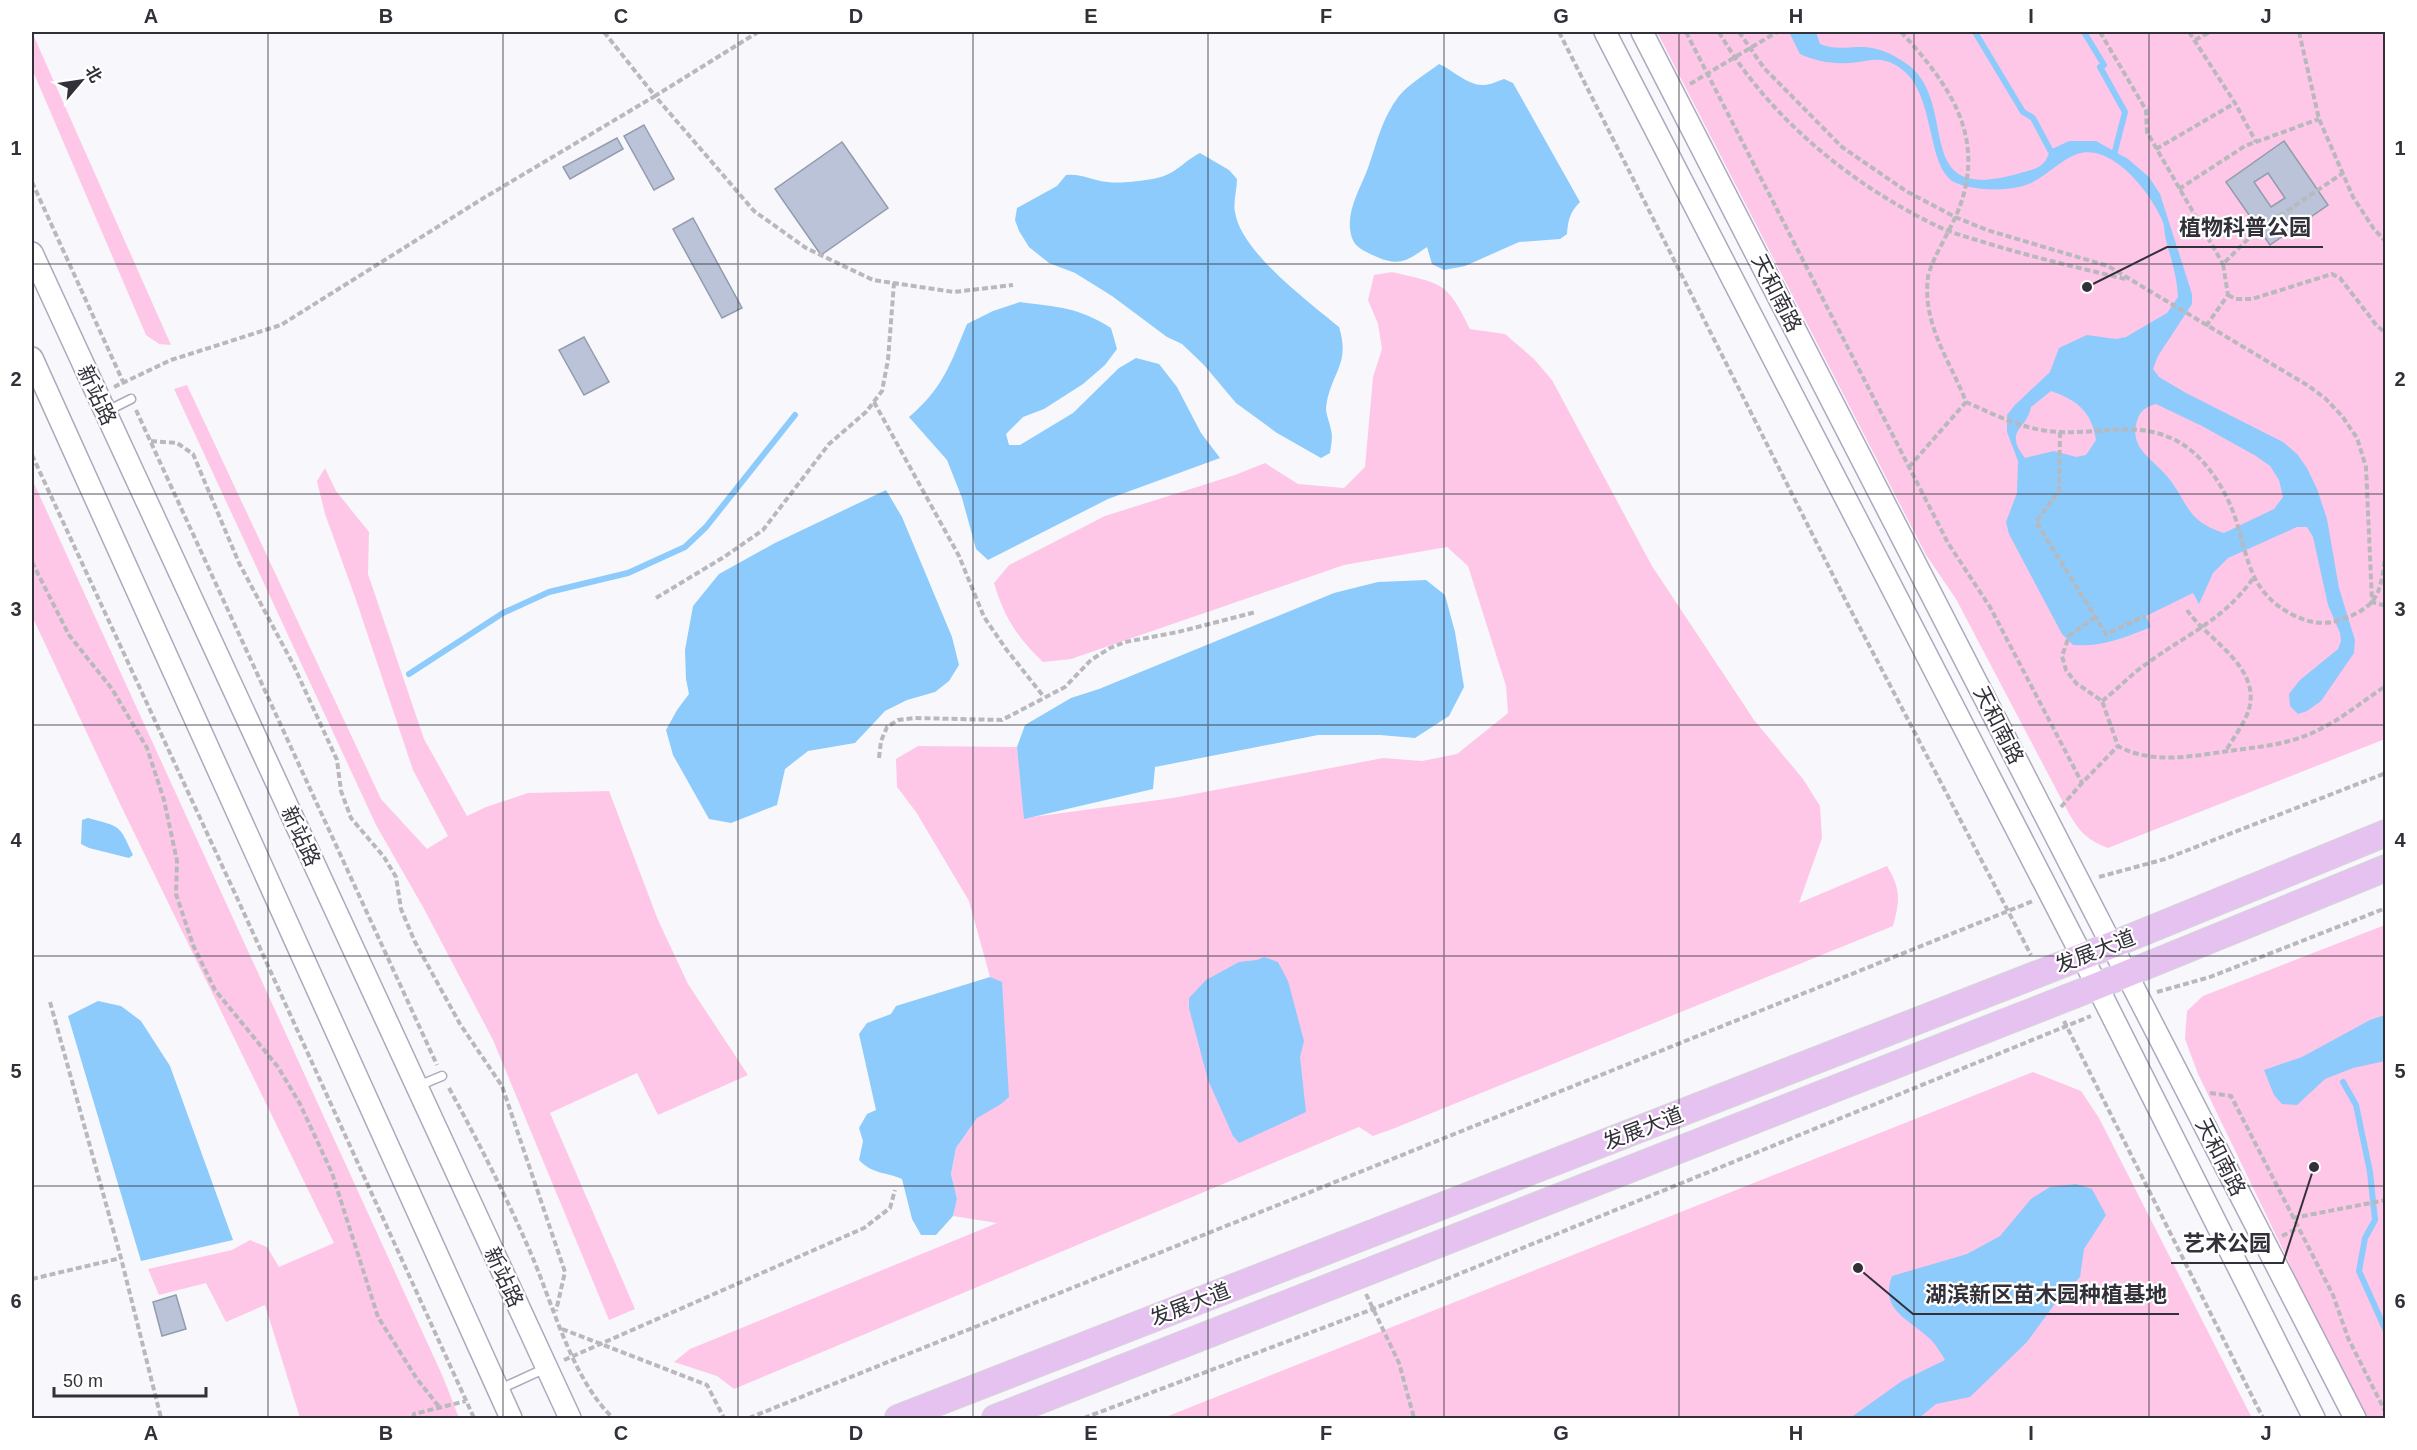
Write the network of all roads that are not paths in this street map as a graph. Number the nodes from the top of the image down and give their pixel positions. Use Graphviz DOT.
graph roads {
  1 [pos="1605,32"];
  2 [pos="1642,32"];
  3 [pos="32,254"];
  4 [pos="32,358"];
  5 [pos="131,399"];
  6 [pos="101,403"];
  7 [pos="2385,833"];
  8 [pos="2385,868"];
  9 [pos="2112,945"];
  10 [pos="2082,956"];
  11 [pos="2127,974"];
  12 [pos="2097,986"];
  13 [pos="442,1076"];
  14 [pos="416,1086"];
  15 [pos="472,1332"];
  16 [pos="549,1367"];
  17 [pos="498,1390"];
  18 [pos="503,1419"];
  19 [pos="511,1419"];
  20 [pos="570,1419"];
  21 [pos="585,1419"];
  22 [pos="898,1419"];
  23 [pos="995,1419"];
  24 [pos="2314,1419"];
  25 [pos="2355,1419"];
  1 -- 10 [label="street, 天和南路"];
  2 -- 9 [label="street, 天和南路"];
  3 -- 6 [label="street, 新站路"];
  4 -- 15 [label="street, 新站路"];
  5 -- 6 [label="lane"];
  6 -- 14 [label="street, 新站路"];
  7 -- 9 [label="main road, 发展大道"];
  8 -- 11 [label="main road, 发展大道"];
  9 -- 10 [label="main road, 发展大道"];
  9 -- 11 [label="street, 天和南路"];
  10 -- 12 [label="street, 天和南路"];
  10 -- 22 [label="main road, 发展大道"];
  11 -- 12 [label="main road, 发展大道"];
  11 -- 25 [label="street, 天和南路"];
  12 -- 23 [label="main road, 发展大道"];
  12 -- 24 [label="street, 天和南路"];
  13 -- 14 [label="lane"];
  14 -- 16 [label="street, 新站路"];
  15 -- 17 [label="street, 新站路"];
  15 -- 18 [label="street"];
  16 -- 17 [label="lane"];
  16 -- 20 [label="street, 新站路"];
  16 -- 21 [label="street"];
  17 -- 19 [label="street, 新站路"];
}
